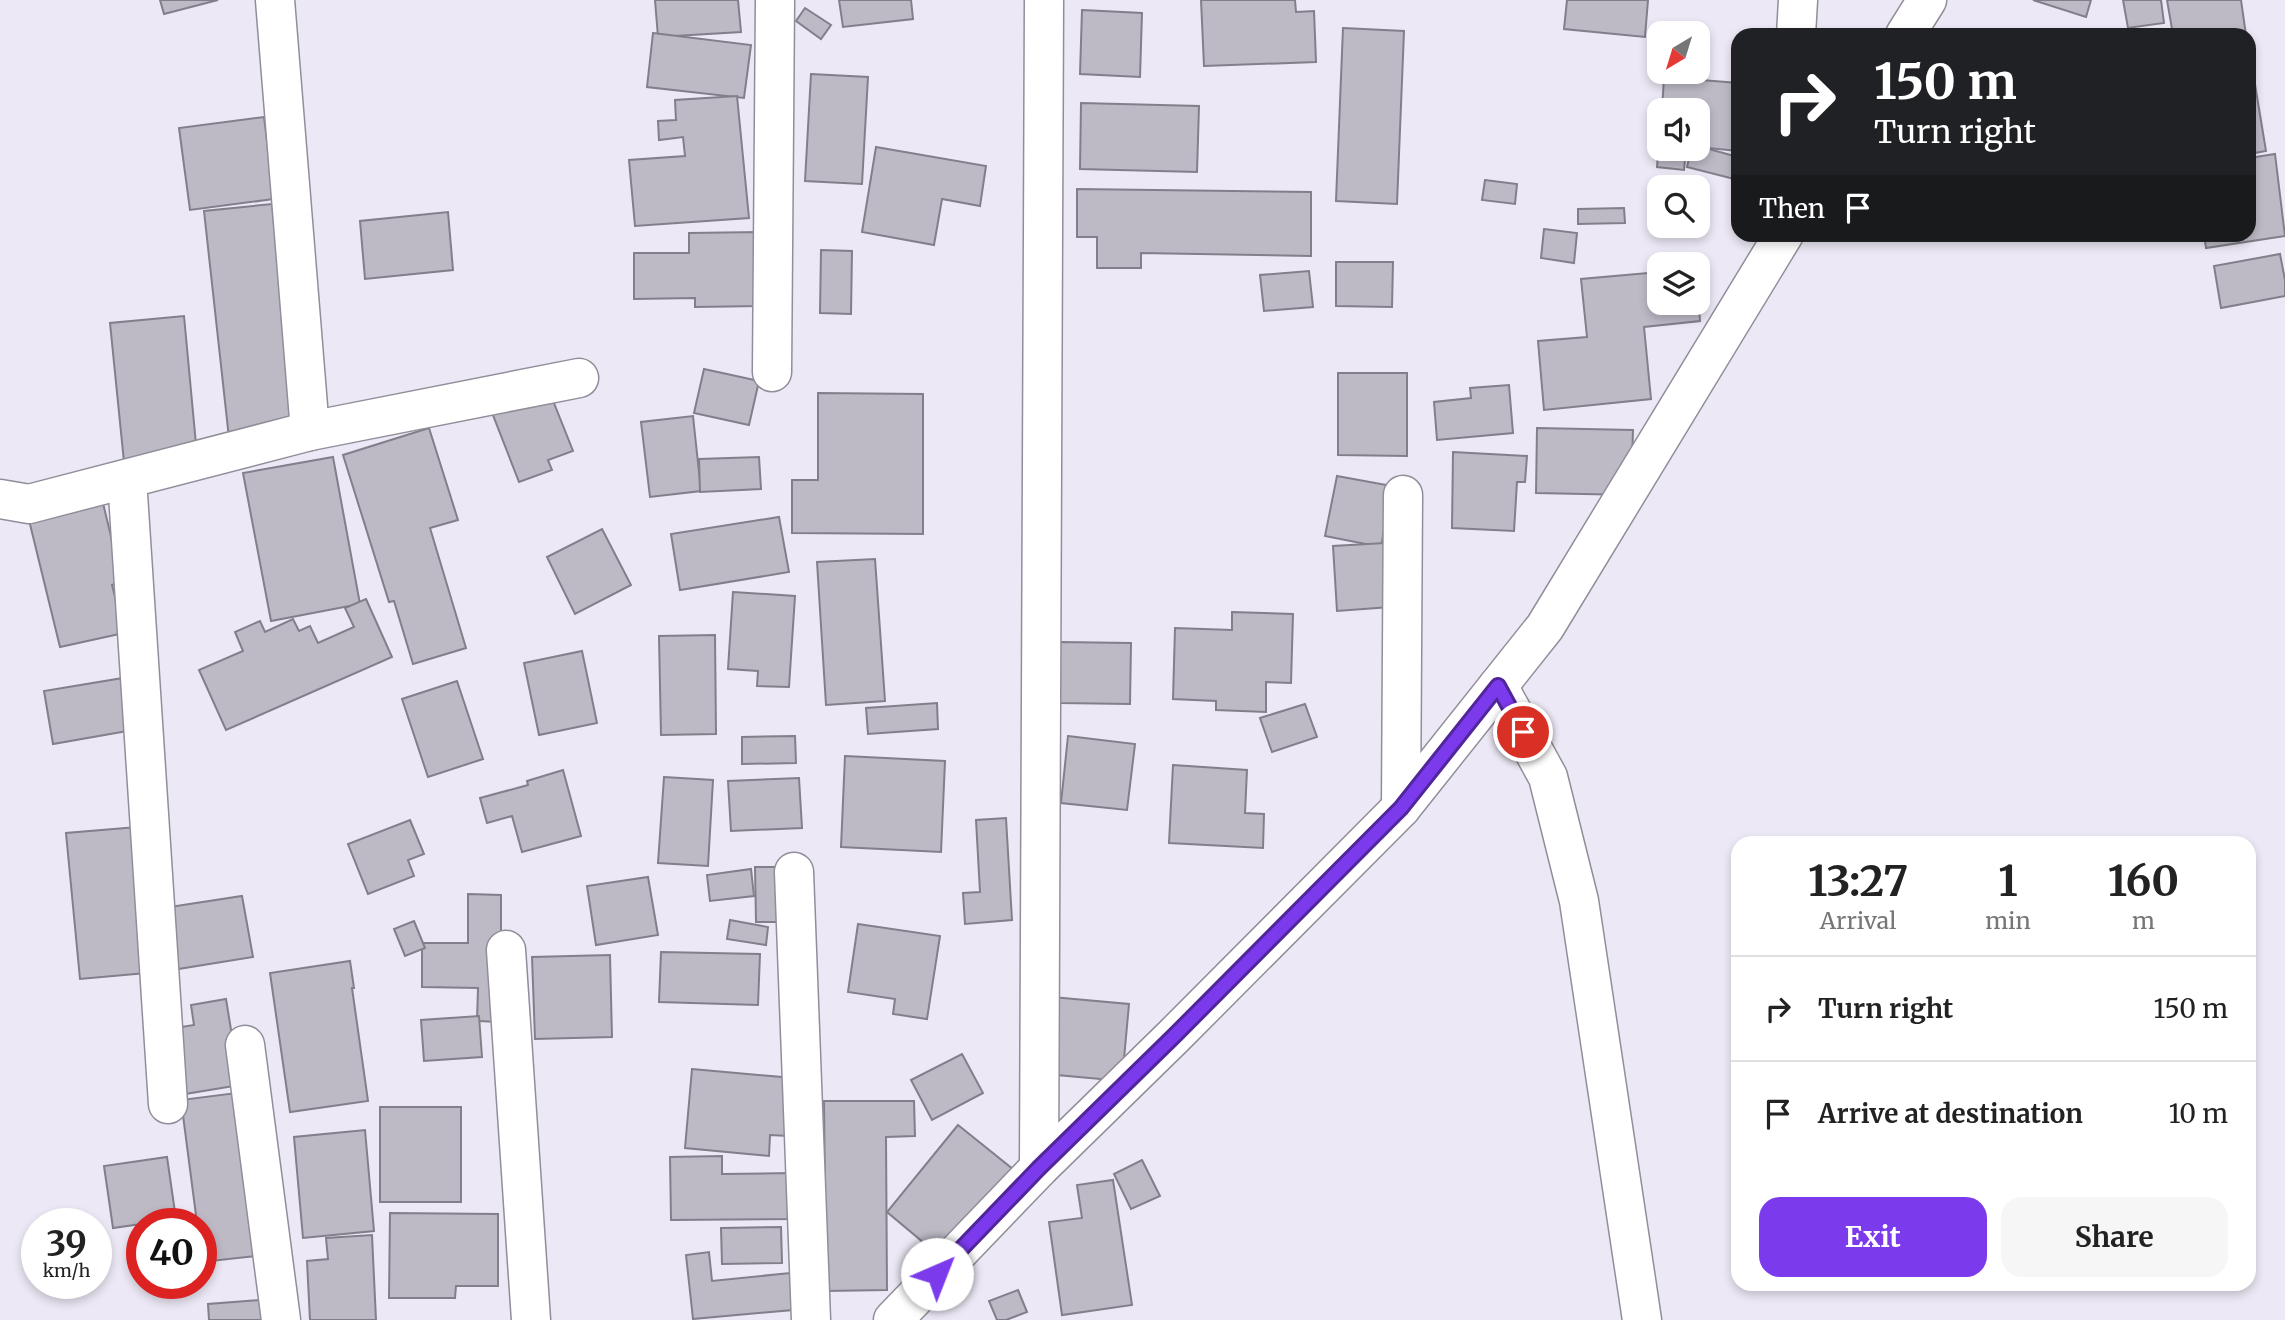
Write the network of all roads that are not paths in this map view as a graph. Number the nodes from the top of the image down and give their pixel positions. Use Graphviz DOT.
graph roads {
  1 [pos="275,0"];
  2 [pos="775,0"];
  3 [pos="1044,0"];
  4 [pos="1798,0"];
  5 [pos="1927,0"];
  6 [pos="1796,28"];
  7 [pos="1909,28"];
  8 [pos="1779,242"];
  9 [pos="772,372"];
  10 [pos="579,378"];
  11 [pos="310,431"];
  12 [pos="127,479"];
  13 [pos="1403,495"];
  14 [pos="0,499"];
  15 [pos="1498,686"];
  16 [pos="1401,808"];
  17 [pos="794,872"];
  18 [pos="506,950"];
  19 [pos="245,1045"];
  20 [pos="169,1104"];
  21 [pos="1039,1168"];
  22 [pos="924,1306"];
  23 [pos="281,1320"];
  24 [pos="531,1320"];
  25 [pos="811,1320"];
  26 [pos="893,1320"];
  27 [pos="1642,1320"];
  1 -- 11 [label="street"];
  2 -- 9 [label="street"];
  3 -- 21 [label="street"];
  4 -- 6 [label="street"];
  5 -- 7 [label="street"];
  8 -- 15 [label="street"];
  10 -- 11 [label="street"];
  11 -- 12 [label="street"];
  12 -- 14 [label="street"];
  12 -- 20 [label="street"];
  13 -- 16 [label="street"];
  15 -- 16 [label="street"];
  15 -- 27 [label="street"];
  16 -- 21 [label="street"];
  17 -- 25 [label="street"];
  18 -- 24 [label="street"];
  19 -- 23 [label="street"];
  21 -- 22 [label="street"];
  22 -- 26 [label="street"];
}
